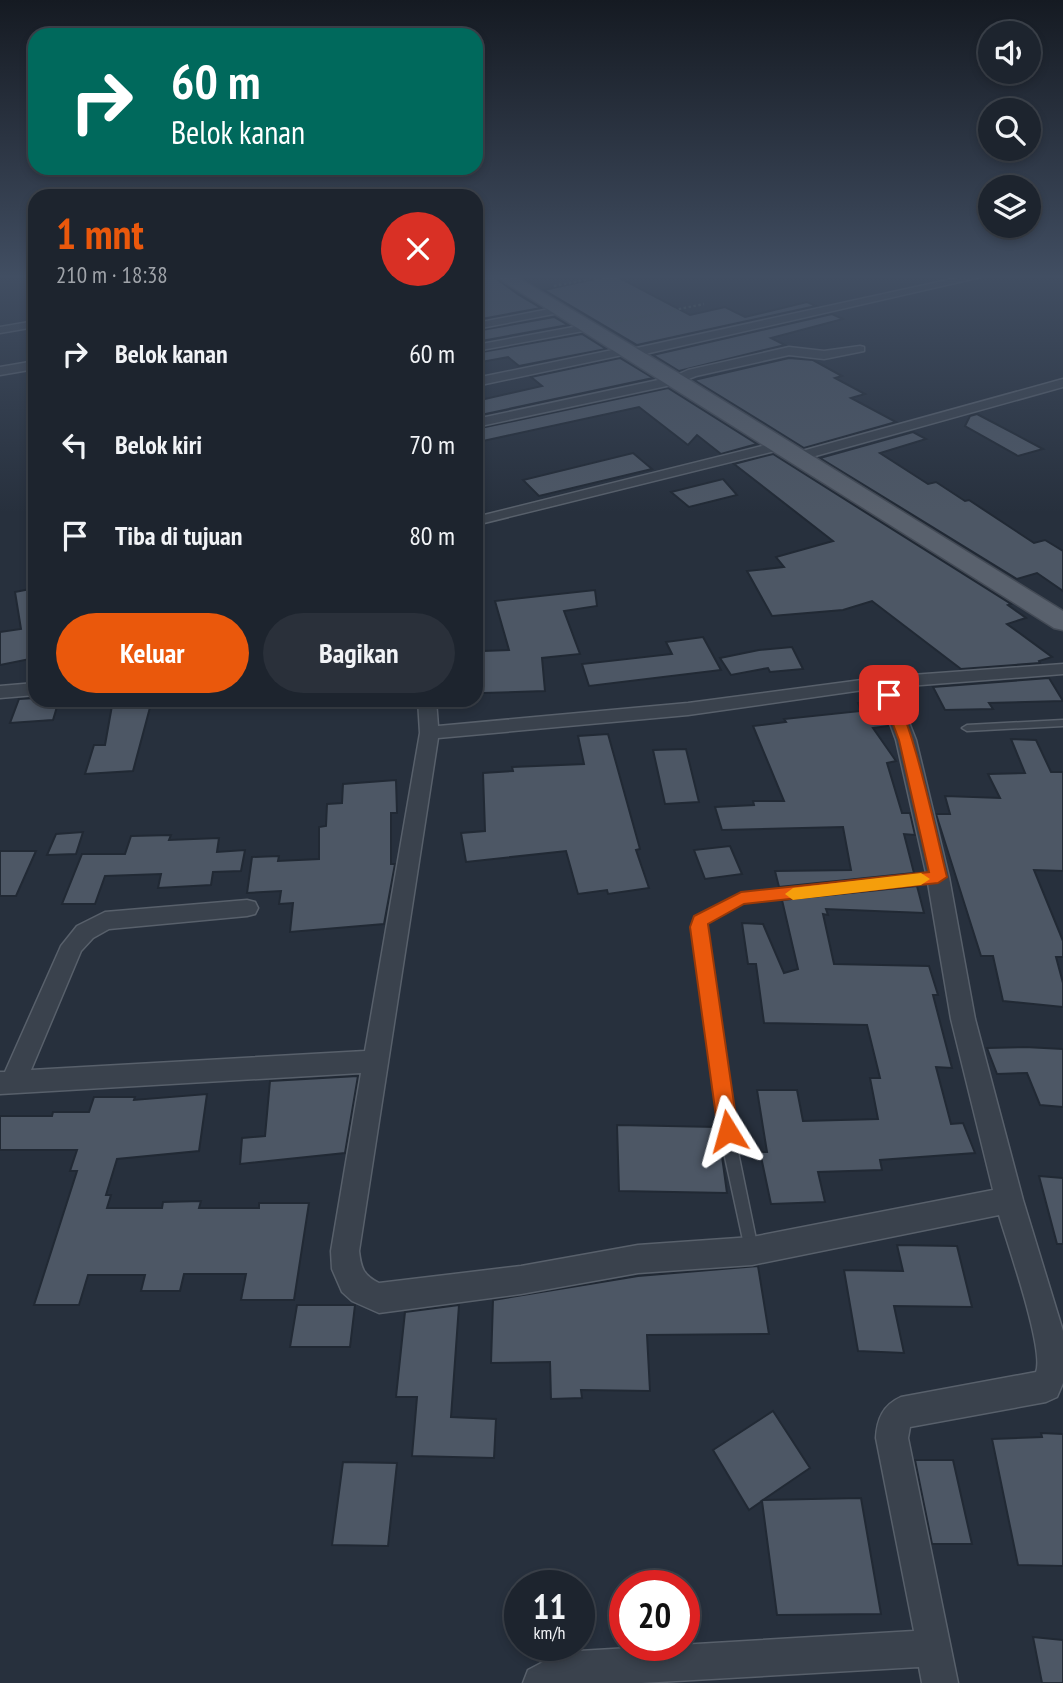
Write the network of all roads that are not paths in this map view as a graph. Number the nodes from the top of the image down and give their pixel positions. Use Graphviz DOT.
graph roads {
  1 [pos="612,355"];
  2 [pos="636,355"];
  3 [pos="773,355"];
  4 [pos="28,366"];
  5 [pos="0,371"];
  6 [pos="676,380"];
  7 [pos="483,381"];
  8 [pos="1063,383"];
  9 [pos="483,421"];
  10 [pos="787,452"];
  11 [pos="483,519"];
  12 [pos="1063,622"];
  13 [pos="1063,669"];
  14 [pos="884,682"];
  15 [pos="28,690"];
  16 [pos="0,692"];
  17 [pos="427,707"];
  18 [pos="1063,723"];
  19 [pos="967,728"];
  20 [pos="429,733"];
  21 [pos="938,877"];
  22 [pos="247,908"];
  23 [pos="377,1061"];
  24 [pos="7,1083"];
  25 [pos="1009,1200"];
  26 [pos="751,1251"];
  27 [pos="937,1666"];
  28 [pos="541,1683"];
  1 -- 7 [label="street"];
  2 -- 6 [label="main road"];
  3 -- 6 [label="street"];
  4 -- 5 [label="street"];
  6 -- 9 [label="street"];
  6 -- 10 [label="main road"];
  8 -- 10 [label="street"];
  10 -- 11 [label="street"];
  10 -- 12 [label="main road"];
  13 -- 14 [label="street"];
  14 -- 20 [label="street"];
  14 -- 21 [label="street"];
  15 -- 16 [label="street"];
  17 -- 20 [label="street"];
  18 -- 19 [label="lane"];
  20 -- 23 [label="street"];
  21 -- 25 [label="street"];
  21 -- 26 [label="lane"];
  22 -- 24 [label="street"];
  23 -- 24 [label="street"];
  23 -- 26 [label="street"];
  25 -- 26 [label="street"];
  25 -- 27 [label="street"];
  27 -- 28 [label="street"];
}
